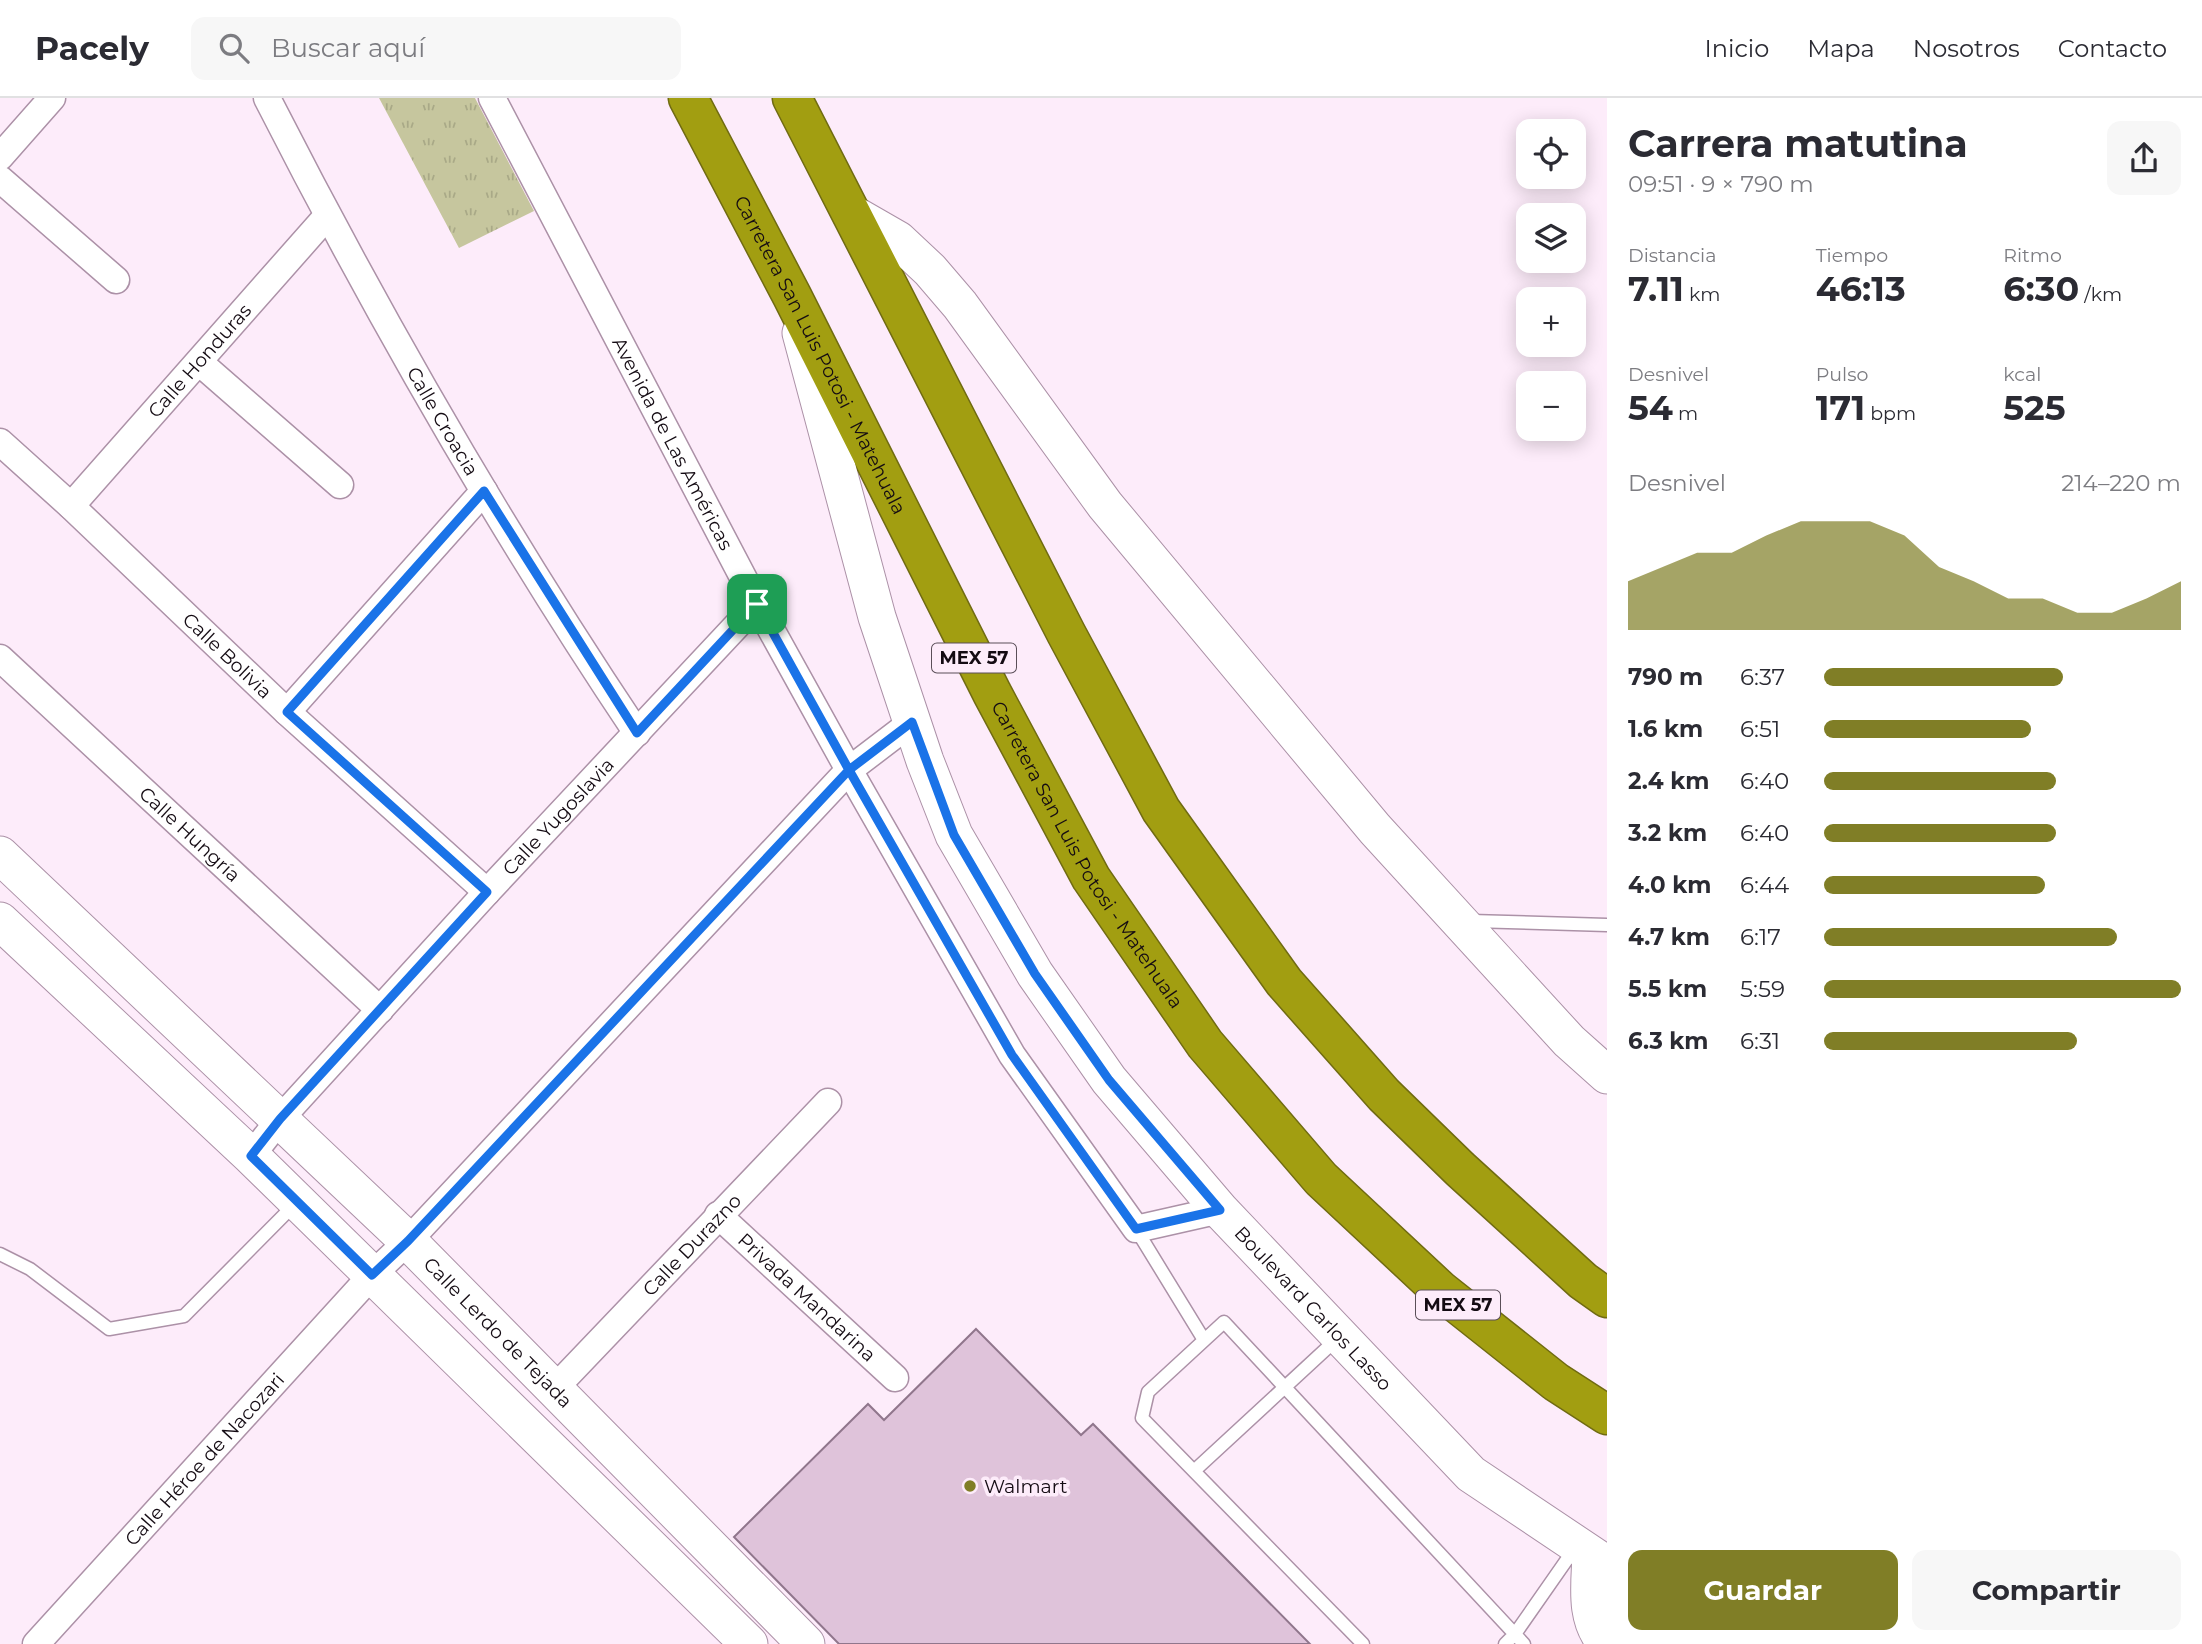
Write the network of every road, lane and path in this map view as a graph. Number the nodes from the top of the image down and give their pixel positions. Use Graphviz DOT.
graph roads {
  1 [pos="52,98"];
  2 [pos="267,98"];
  3 [pos="492,98"];
  4 [pos="688,98"];
  5 [pos="792,98"];
  6 [pos="0,157"];
  7 [pos="0,179"];
  8 [pos="851,213"];
  9 [pos="327,215"];
  10 [pos="116,280"];
  11 [pos="792,296"];
  12 [pos="199,362"];
  13 [pos="0,442"];
  14 [pos="340,485"];
  15 [pos="484,491"];
  16 [pos="71,506"];
  17 [pos="757,604"];
  18 [pos="0,658"];
  19 [pos="287,712"];
  20 [pos="912,722"];
  21 [pos="637,733"];
  22 [pos="849,770"];
  23 [pos="0,855"];
  24 [pos="487,892"];
  25 [pos="0,921"];
  26 [pos="1459,921"];
  27 [pos="1607,925"];
  28 [pos="380,1010"];
  29 [pos="1607,1075"];
  30 [pos="828,1101"];
  31 [pos="280,1119"];
  32 [pos="251,1156"];
  33 [pos="297,1202"];
  34 [pos="1220,1210"];
  35 [pos="718,1215"];
  36 [pos="1136,1229"];
  37 [pos="408,1241"];
  38 [pos="0,1254"];
  39 [pos="372,1275"];
  40 [pos="1607,1298"];
  41 [pos="1340,1336"];
  42 [pos="1204,1340"];
  43 [pos="895,1378"];
  44 [pos="1284,1387"];
  45 [pos="555,1388"];
  46 [pos="1607,1415"];
  47 [pos="1194,1471"];
  48 [pos="1592,1555"];
  49 [pos="1515,1634"];
  50 [pos="36,1644"];
  51 [pos="749,1644"];
  52 [pos="806,1644"];
  53 [pos="1363,1644"];
  54 [pos="1505,1644"];
  55 [pos="1524,1644"];
  56 [pos="1607,1644"];
  1 -- 6 [label="street"];
  2 -- 9 [label="street, Calle Croacia"];
  3 -- 17 [label="street, Avenida de Las Américas"];
  4 -- 11 [label="highway, Carretera San Luis Potosi - Matehuala / MEX 57"];
  5 -- 8 [label="highway"];
  7 -- 10 [label="street"];
  8 -- 26 [label="street"];
  8 -- 40 [label="highway"];
  9 -- 12 [label="street, Calle Honduras"];
  9 -- 15 [label="street, Calle Croacia"];
  11 -- 20 [label="street, Boulevard Carlos Lasso"];
  11 -- 46 [label="highway, Carretera San Luis Potosi - Matehuala / MEX 57"];
  12 -- 14 [label="street"];
  12 -- 16 [label="street, Calle Honduras"];
  13 -- 16 [label="street, Calle Bolivia"];
  15 -- 19 [label="street"];
  15 -- 21 [label="street, Calle Croacia"];
  16 -- 19 [label="street, Calle Bolivia"];
  17 -- 21 [label="street, Calle Yugoslavia"];
  17 -- 22 [label="street, Avenida de Las Américas"];
  18 -- 28 [label="street, Calle Hungría"];
  19 -- 24 [label="street, Calle Bolivia"];
  20 -- 22 [label="street, Calle Héroe de Nacozari"];
  20 -- 34 [label="street, Boulevard Carlos Lasso"];
  21 -- 24 [label="street, Calle Yugoslavia"];
  22 -- 36 [label="street, Avenida de Las Américas"];
  22 -- 37 [label="street, Calle Héroe de Nacozari"];
  23 -- 31 [label="street, Calle Lerdo de Tejada"];
  24 -- 28 [label="street, Calle Yugoslavia"];
  25 -- 32 [label="street"];
  26 -- 27 [label="lane"];
  26 -- 29 [label="street"];
  28 -- 31 [label="street, Calle Yugoslavia"];
  30 -- 35 [label="street, Calle Durazno"];
  31 -- 32 [label="street, Calle Yugoslavia"];
  31 -- 37 [label="street, Calle Lerdo de Tejada"];
  32 -- 33 [label="street"];
  33 -- 38 [label="lane"];
  33 -- 39 [label="street"];
  34 -- 36 [label="street"];
  34 -- 41 [label="street, Boulevard Carlos Lasso"];
  35 -- 43 [label="street, Privada Mandarina"];
  35 -- 45 [label="street, Calle Durazno"];
  36 -- 42 [label="lane"];
  37 -- 39 [label="street, Calle Héroe de Nacozari"];
  37 -- 45 [label="street, Calle Lerdo de Tejada"];
  39 -- 50 [label="street, Calle Héroe de Nacozari"];
  39 -- 51 [label="street"];
  41 -- 44 [label="lane"];
  41 -- 48 [label="street, Boulevard Carlos Lasso"];
  42 -- 44 [label="lane"];
  42 -- 47 [label="lane"];
  44 -- 47 [label="lane"];
  44 -- 49 [label="lane"];
  45 -- 52 [label="street, Calle Lerdo de Tejada"];
  47 -- 53 [label="lane"];
  48 -- 49 [label="lane"];
  48 -- 56 [label="street"];
  49 -- 54 [label="lane"];
  49 -- 55 [label="lane"];
}
